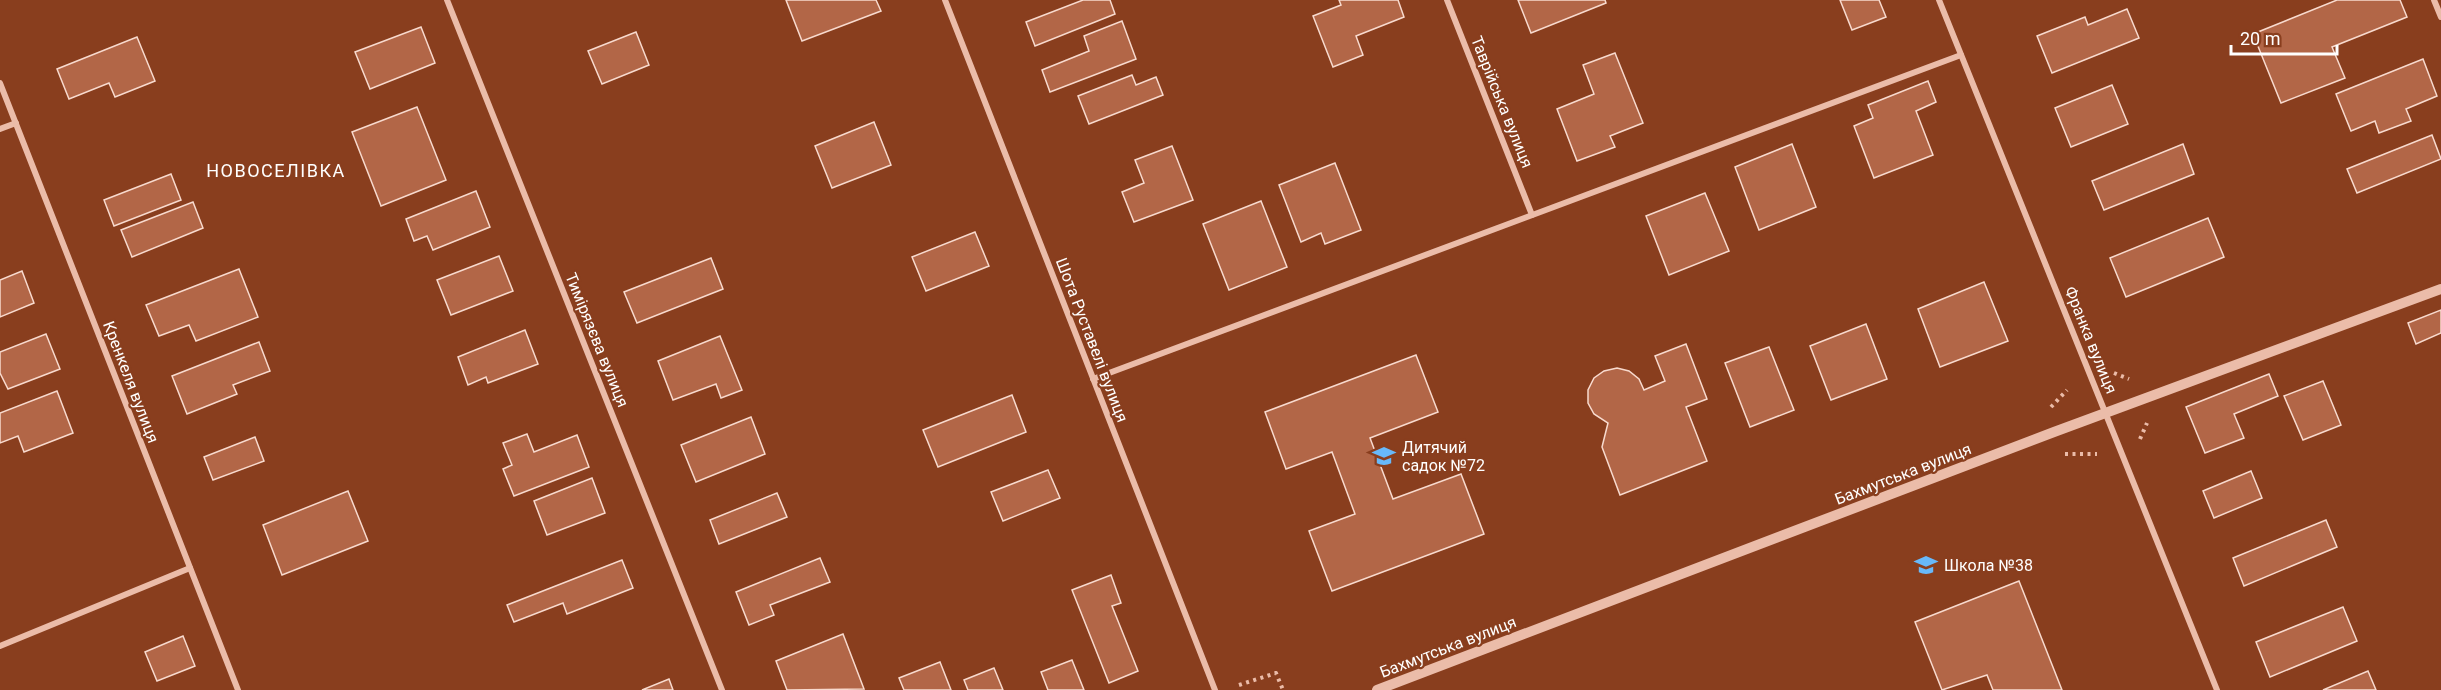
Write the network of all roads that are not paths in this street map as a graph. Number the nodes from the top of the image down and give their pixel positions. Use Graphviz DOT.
graph roads {
  1 [pos="447,0"];
  2 [pos="945,0"];
  3 [pos="1448,0"];
  4 [pos="1939,0"];
  5 [pos="2434,0"];
  6 [pos="2441,16"];
  7 [pos="1961,55"];
  8 [pos="0,83"];
  9 [pos="16,123"];
  10 [pos="0,129"];
  11 [pos="1532,214"];
  12 [pos="2441,290"];
  13 [pos="1093,379"];
  14 [pos="2106,413"];
  15 [pos="190,568"];
  16 [pos="0,646"];
  17 [pos="238,690"];
  18 [pos="722,690"];
  19 [pos="1215,690"];
  20 [pos="1377,690"];
  21 [pos="2217,690"];
  1 -- 18 [label="street, Тимірязєва вулиця"];
  2 -- 13 [label="street, Шота Руставелі вулиця"];
  3 -- 11 [label="street, Таврійська вулиця"];
  4 -- 7 [label="street, Франка вулиця"];
  5 -- 6 [label="street"];
  7 -- 11 [label="street"];
  7 -- 14 [label="street, Франка вулиця"];
  8 -- 9 [label="street, Кренкеля вулиця"];
  9 -- 10 [label="street"];
  9 -- 15 [label="street, Кренкеля вулиця"];
  11 -- 13 [label="street"];
  12 -- 14 [label="street, Бахмутська вулиця"];
  13 -- 19 [label="street, Шота Руставелі вулиця"];
  14 -- 20 [label="street, Бахмутська вулиця"];
  14 -- 21 [label="street, Франка вулиця"];
  15 -- 16 [label="street"];
  15 -- 17 [label="street, Кренкеля вулиця"];
}
